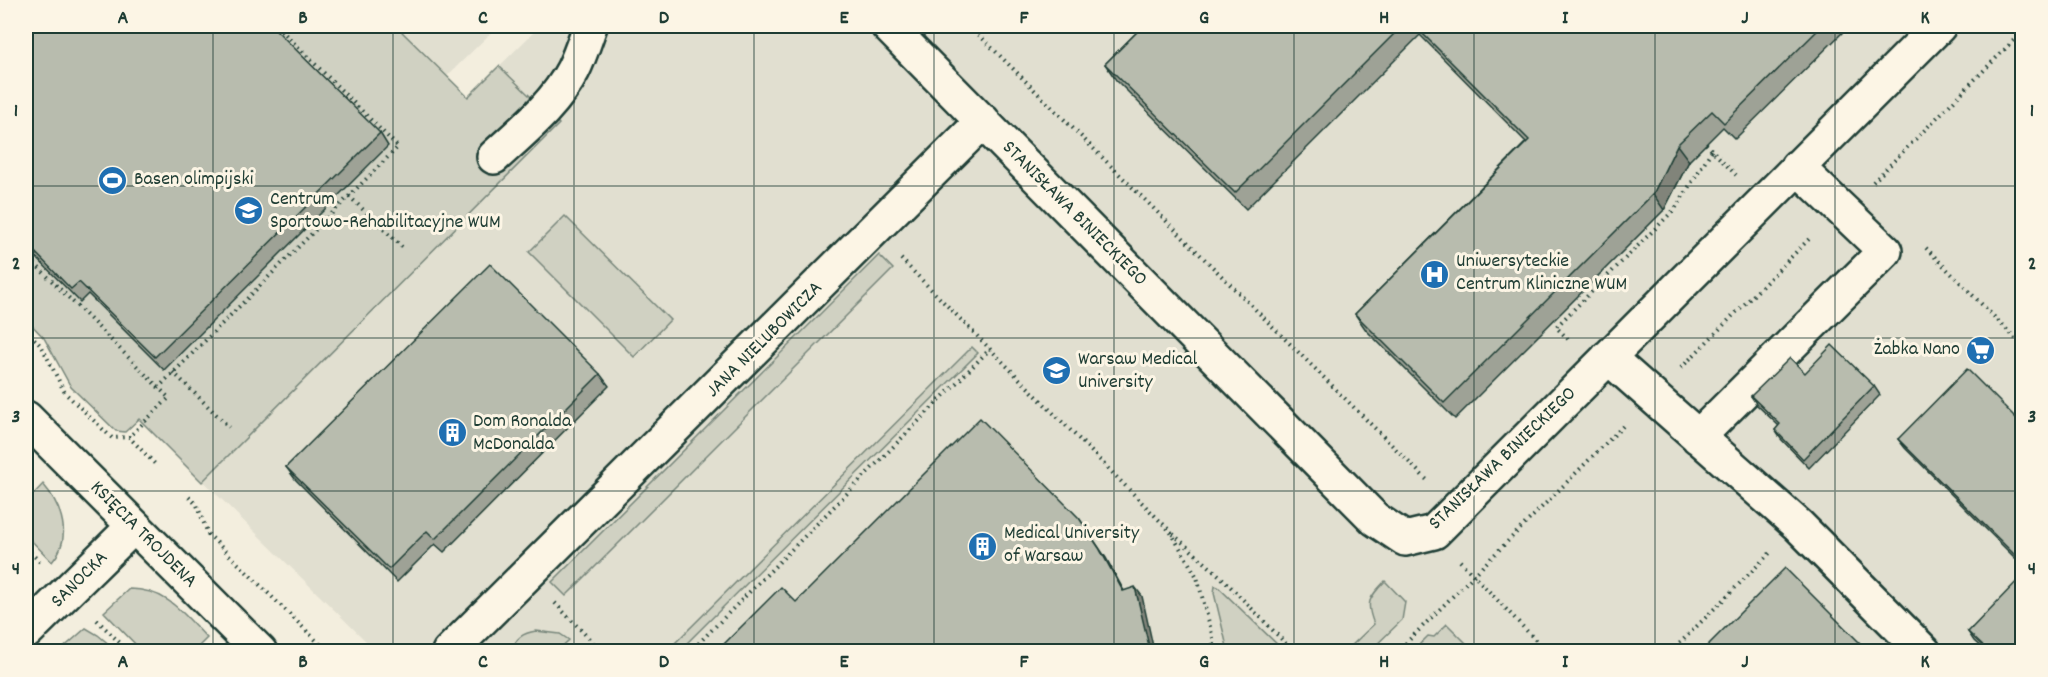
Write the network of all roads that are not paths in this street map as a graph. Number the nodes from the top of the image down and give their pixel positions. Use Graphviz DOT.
graph roads {
  1 [pos="590,26"];
  2 [pos="888,26"];
  3 [pos="1939,26"];
  4 [pos="983,121"];
  5 [pos="494,157"];
  6 [pos="1797,167"];
  7 [pos="1608,357"];
  8 [pos="26,418"];
  9 [pos="1698,437"];
  10 [pos="134,527"];
  11 [pos="26,632"];
  12 [pos="260,651"];
  13 [pos="449,651"];
  14 [pos="1924,651"];
  1 -- 5 [label="street"];
  2 -- 4 [label="street"];
  3 -- 6 [label="street, STANISŁAWA BINIECKIEGO"];
  4 -- 7 [label="street, STANISŁAWA BINIECKIEGO"];
  4 -- 13 [label="street, JANA NIELUBOWICZA"];
  6 -- 7 [label="street, STANISŁAWA BINIECKIEGO"];
  6 -- 9 [label="street"];
  7 -- 9 [label="street"];
  8 -- 10 [label="street, KSIĘCIA TROJDENA"];
  9 -- 14 [label="street"];
  10 -- 11 [label="street, SANOCKA"];
  10 -- 12 [label="street, KSIĘCIA TROJDENA"];
}
